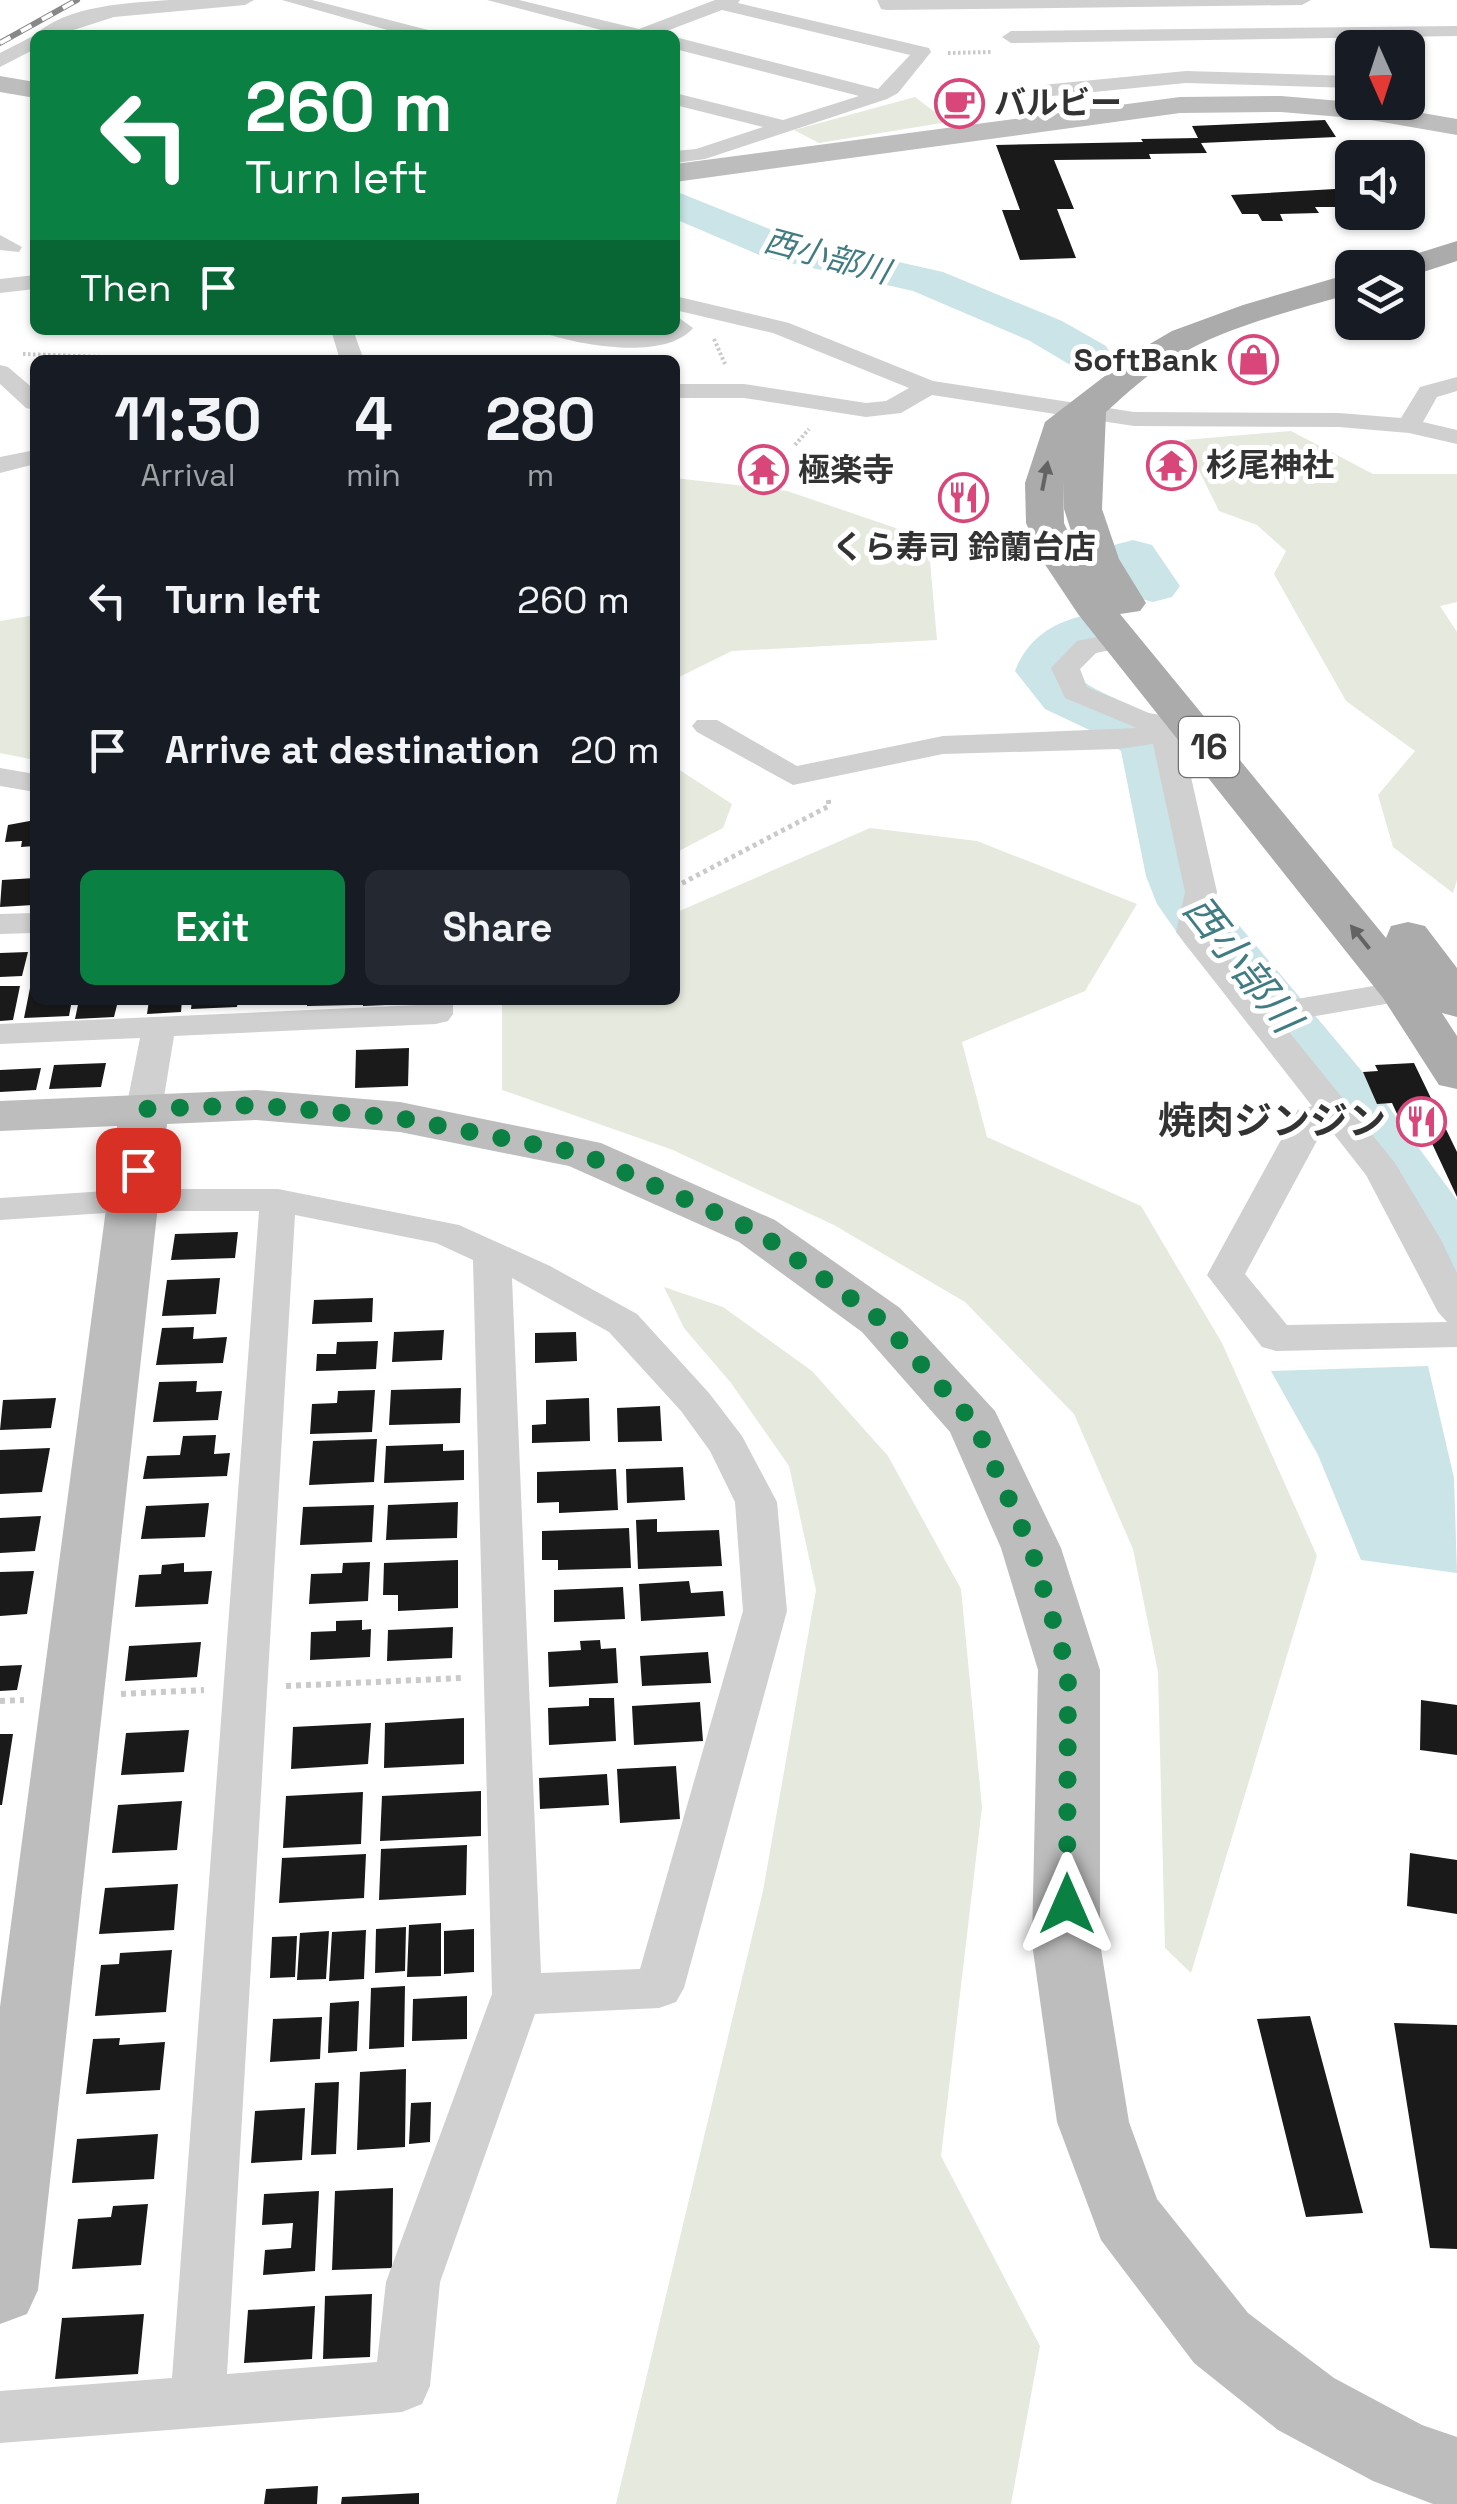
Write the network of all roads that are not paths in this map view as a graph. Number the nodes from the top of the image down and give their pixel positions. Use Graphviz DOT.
graph roads {
  1 [pos="244,0"];
  2 [pos="291,0"];
  3 [pos="498,0"];
  4 [pos="886,0"];
  5 [pos="1302,0"];
  6 [pos="726,2"];
  7 [pos="997,2"];
  8 [pos="586,5"];
  9 [pos="558,15"];
  10 [pos="52,30"];
  11 [pos="398,30"];
  12 [pos="620,30"];
  13 [pos="654,30"];
  14 [pos="1457,31"];
  15 [pos="1425,38"];
  16 [pos="680,44"];
  17 [pos="30,45"];
  18 [pos="1335,56"];
  19 [pos="1335,56"];
  20 [pos="0,61"];
  21 [pos="0,84"];
  22 [pos="30,89"];
  23 [pos="880,94"];
  24 [pos="680,99"];
  25 [pos="1335,106"];
  26 [pos="1068,119"];
  27 [pos="1423,120"];
  28 [pos="782,126"];
  29 [pos="1457,128"];
  30 [pos="686,164"];
  31 [pos="1457,251"];
  32 [pos="1425,261"];
  33 [pos="30,283"];
  34 [pos="0,286"];
  35 [pos="1335,289"];
  36 [pos="680,304"];
  37 [pos="571,335"];
  38 [pos="672,335"];
  39 [pos="0,372"];
  40 [pos="1457,384"];
  41 [pos="928,387"];
  42 [pos="680,391"];
  43 [pos="30,399"];
  44 [pos="1088,412"];
  45 [pos="1409,426"];
  46 [pos="1457,437"];
  47 [pos="30,457"];
  48 [pos="0,465"];
  49 [pos="1121,640"];
  50 [pos="707,726"];
  51 [pos="1194,728"];
  52 [pos="0,780"];
  53 [pos="30,783"];
  54 [pos="30,923"];
  55 [pos="0,924"];
  56 [pos="1403,991"];
  57 [pos="1457,1002"];
  58 [pos="436,1005"];
  59 [pos="1258,1016"];
  60 [pos="158,1030"];
  61 [pos="0,1034"];
  62 [pos="1457,1074"];
  63 [pos="144,1109"];
  64 [pos="1333,1110"];
  65 [pos="0,1116"];
  66 [pos="136,1200"];
  67 [pos="278,1200"];
  68 [pos="0,1209"];
  69 [pos="492,1254"];
  70 [pos="1457,1312"];
  71 [pos="1457,1334"];
  72 [pos="517,1994"];
  73 [pos="0,2290"];
  74 [pos="198,2399"];
  75 [pos="0,2417"];
  76 [pos="1457,2476"];
  1 -- 10 [label="street"];
  2 -- 11 [label="street"];
  3 -- 9 [label="street"];
  4 -- 7 [label="street"];
  5 -- 7 [label="street"];
  6 -- 13 [label="street"];
  6 -- 23 [label="street"];
  7 -- 18 [label="street"];
  8 -- 9 [label="street"];
  9 -- 12 [label="street"];
  14 -- 15 [label="street"];
  16 -- 23 [label="street"];
  17 -- 20 [label="street"];
  19 -- 26 [label="street"];
  21 -- 22 [label="street"];
  23 -- 28 [label="street"];
  24 -- 28 [label="street"];
  25 -- 26 [label="street"];
  26 -- 30 [label="street"];
  27 -- 29 [label="street"];
  28 -- 30 [label="street"];
  31 -- 32 [label="main road"];
  33 -- 34 [label="street"];
  35 -- 44 [label="main road, 16"];
  36 -- 41 [label="street"];
  37 -- 38 [label="street"];
  39 -- 43 [label="street"];
  40 -- 45 [label="street"];
  41 -- 42 [label="street"];
  41 -- 44 [label="street"];
  44 -- 45 [label="street"];
  49 -- 44 [label="main road, 16, one-way"];
  44 -- 57 [label="main road, 16"];
  45 -- 46 [label="street"];
  47 -- 48 [label="street"];
  49 -- 51 [label="main road, 16"];
  49 -- 51 [label="street"];
  50 -- 51 [label="street"];
  56 -- 51 [label="main road, 16, one-way"];
  51 -- 59 [label="street"];
  52 -- 53 [label="street"];
  54 -- 55 [label="street"];
  56 -- 59 [label="street"];
  56 -- 62 [label="main road, 16"];
  58 -- 60 [label="street"];
  59 -- 64 [label="street"];
  60 -- 61 [label="street"];
  60 -- 63 [label="street"];
  63 -- 65 [label="street"];
  63 -- 66 [label="street"];
  63 -- 76 [label="street"];
  64 -- 70 [label="street"];
  64 -- 71 [label="street"];
  66 -- 67 [label="street"];
  66 -- 68 [label="street"];
  66 -- 73 [label="street"];
  67 -- 69 [label="street"];
  67 -- 74 [label="street"];
  69 -- 72 [label="street"];
  69 -- 72 [label="street"];
  72 -- 74 [label="street"];
  74 -- 75 [label="street"];
}
